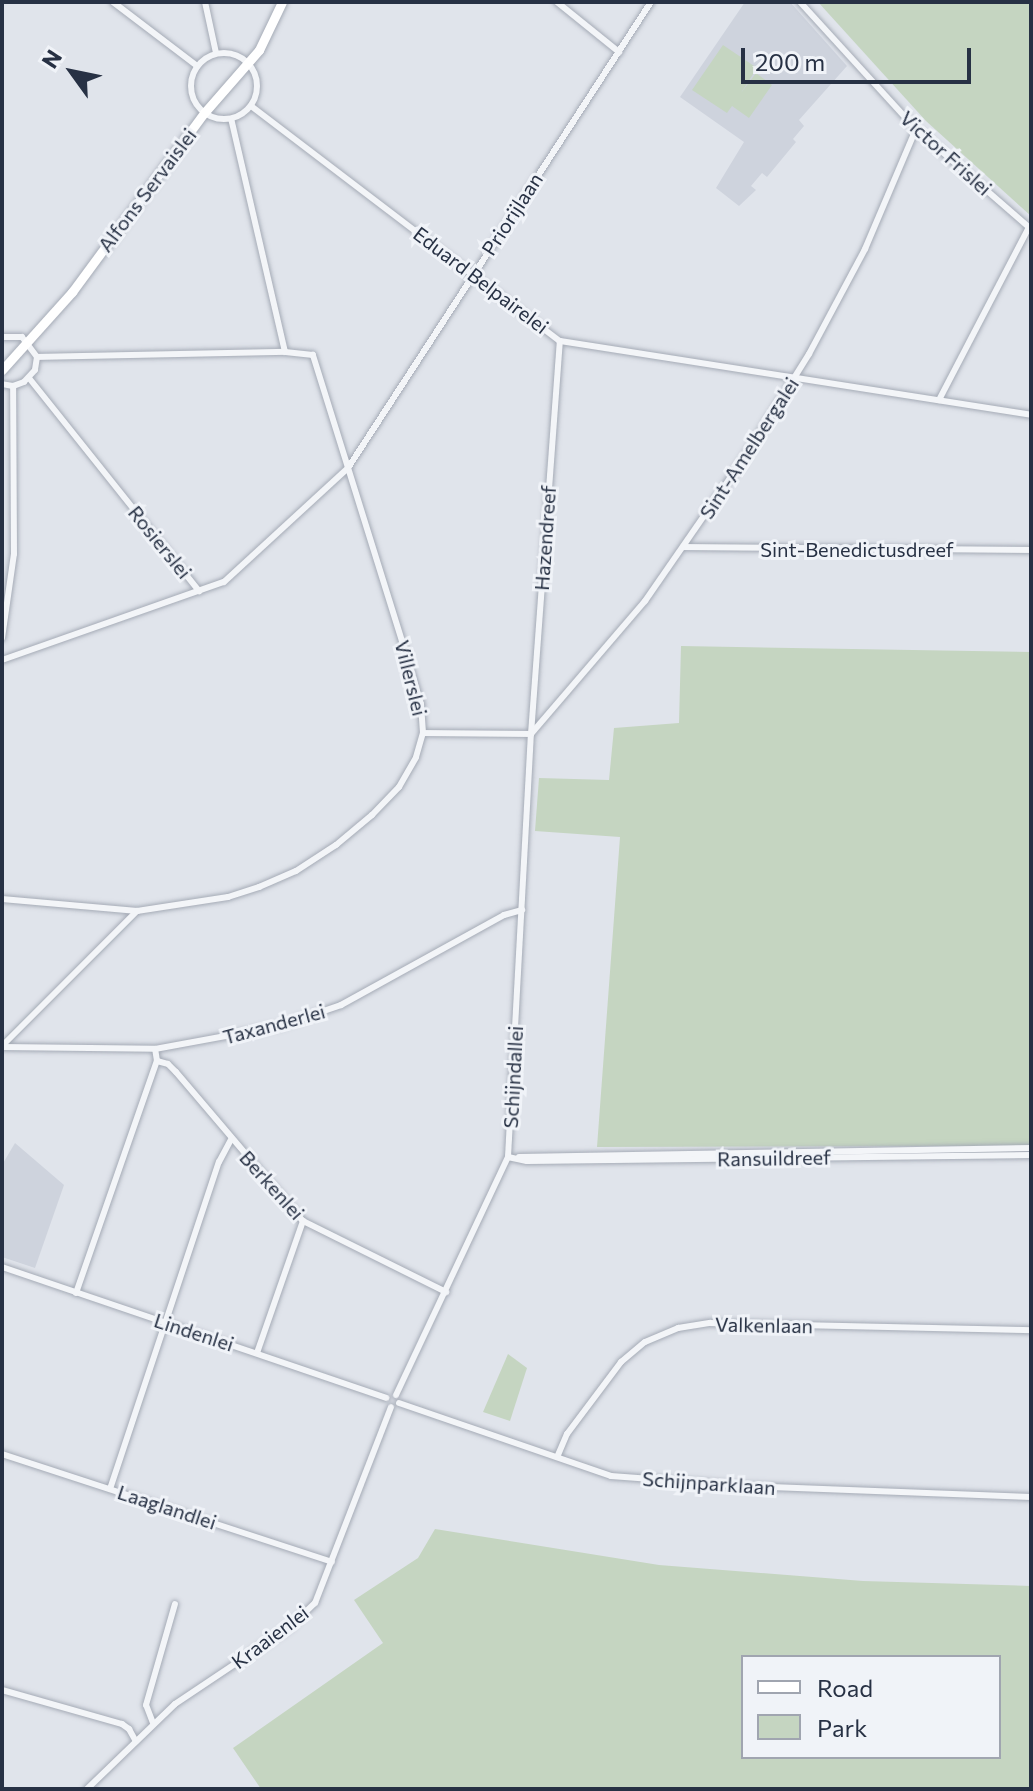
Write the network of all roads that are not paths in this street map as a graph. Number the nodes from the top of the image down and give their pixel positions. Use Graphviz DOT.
graph roads {
  1 [pos="113,2"];
  2 [pos="205,2"];
  3 [pos="282,2"];
  4 [pos="557,2"];
  5 [pos="651,2"];
  6 [pos="800,2"];
  7 [pos="619,52"];
  8 [pos="216,53"];
  9 [pos="249,63"];
  10 [pos="197,66"];
  11 [pos="251,106"];
  12 [pos="204,113"];
  13 [pos="231,119"];
  14 [pos="916,129"];
  15 [pos="1030,228"];
  16 [pos="473,274"];
  17 [pos="2,337"];
  18 [pos="560,341"];
  19 [pos="29,342"];
  20 [pos="285,352"];
  21 [pos="37,357"];
  22 [pos="2,370"];
  23 [pos="29,378"];
  24 [pos="794,378"];
  25 [pos="2,384"];
  26 [pos="13,386"];
  27 [pos="939,400"];
  28 [pos="1031,415"];
  29 [pos="348,468"];
  30 [pos="683,547"];
  31 [pos="1031,550"];
  32 [pos="199,591"];
  33 [pos="2,638"];
  34 [pos="2,660"];
  35 [pos="423,733"];
  36 [pos="531,734"];
  37 [pos="2,899"];
  38 [pos="522,910"];
  39 [pos="137,911"];
  40 [pos="2,1047"];
  41 [pos="168,1047"];
  42 [pos="155,1049"];
  43 [pos="157,1061"];
  44 [pos="168,1064"];
  45 [pos="231,1139"];
  46 [pos="1031,1148"];
  47 [pos="1031,1155"];
  48 [pos="508,1157"];
  49 [pos="518,1158"];
  50 [pos="303,1221"];
  51 [pos="2,1267"];
  52 [pos="446,1292"];
  53 [pos="76,1293"];
  54 [pos="165,1323"];
  55 [pos="1031,1330"];
  56 [pos="257,1353"];
  57 [pos="386,1398"];
  58 [pos="398,1399"];
  59 [pos="391,1407"];
  60 [pos="2,1454"];
  61 [pos="558,1455"];
  62 [pos="110,1489"];
  63 [pos="1031,1497"];
  64 [pos="332,1562"];
  65 [pos="175,1604"];
  66 [pos="2,1690"];
  67 [pos="153,1723"];
  68 [pos="135,1740"];
  69 [pos="93,1782"];
  70 [pos="87,1789"];
  71 [pos="100,1789"];
  1 -- 10 [label="street"];
  2 -- 8 [label="street"];
  3 -- 9 [label="street, Alfons Servaislei"];
  4 -- 7 [label="street"];
  5 -- 7 [label="street, Priorijlaan"];
  6 -- 14 [label="street, Victor Frislei"];
  7 -- 16 [label="street, Priorijlaan"];
  8 -- 9 [label="street"];
  8 -- 10 [label="street"];
  9 -- 11 [label="street"];
  9 -- 12 [label="street, Alfons Servaislei"];
  10 -- 12 [label="street"];
  11 -- 13 [label="street"];
  11 -- 16 [label="street, Eduard Belpairelei"];
  12 -- 13 [label="street"];
  12 -- 19 [label="street, Alfons Servaislei"];
  13 -- 20 [label="street"];
  14 -- 15 [label="street, Victor Frislei"];
  14 -- 24 [label="street, Sint-Amelbergalei"];
  15 -- 27 [label="street"];
  16 -- 18 [label="street, Eduard Belpairelei"];
  16 -- 29 [label="street, Priorijlaan"];
  17 -- 19 [label="street"];
  18 -- 24 [label="street, Eduard Belpairelei"];
  18 -- 36 [label="street, Hazendreef"];
  19 -- 21 [label="street"];
  19 -- 22 [label="street, Alfons Servaislei"];
  20 -- 21 [label="street"];
  20 -- 29 [label="street, Villerslei"];
  21 -- 23 [label="street"];
  23 -- 26 [label="street"];
  23 -- 32 [label="street, Rosierslei"];
  24 -- 27 [label="street, Eduard Belpairelei"];
  24 -- 30 [label="street, Sint-Amelbergalei"];
  25 -- 26 [label="street"];
  26 -- 33 [label="street"];
  27 -- 28 [label="street, Eduard Belpairelei"];
  29 -- 32 [label="street, Rosierslei"];
  29 -- 35 [label="street, Villerslei"];
  30 -- 31 [label="street, Sint-Benedictusdreef"];
  30 -- 36 [label="street, Sint-Amelbergalei"];
  32 -- 34 [label="street"];
  35 -- 36 [label="street"];
  35 -- 39 [label="street, Villerslei"];
  36 -- 38 [label="street, Schijndallei"];
  37 -- 39 [label="street, Villerslei"];
  38 -- 41 [label="street, Taxanderlei"];
  38 -- 48 [label="street, Schijndallei"];
  39 -- 40 [label="street"];
  40 -- 42 [label="street, Taxanderlei"];
  41 -- 42 [label="street, Taxanderlei"];
  41 -- 44 [label="street"];
  42 -- 43 [label="street"];
  43 -- 44 [label="street"];
  43 -- 53 [label="street"];
  44 -- 45 [label="street, Berkenlei"];
  45 -- 50 [label="street, Berkenlei"];
  45 -- 54 [label="street"];
  46 -- 49 [label="street, Ransuildreef"];
  47 -- 49 [label="street, Ransuildreef"];
  48 -- 49 [label="street, Ransuildreef"];
  48 -- 52 [label="street, Schijndallei"];
  50 -- 52 [label="street, Berkenlei"];
  50 -- 56 [label="street"];
  51 -- 53 [label="street, Lindenlei"];
  52 -- 58 [label="street, Schijndallei"];
  53 -- 54 [label="street, Lindenlei"];
  54 -- 56 [label="street, Lindenlei"];
  54 -- 62 [label="street"];
  55 -- 61 [label="street, Valkenlaan"];
  56 -- 57 [label="street, Lindenlei"];
  57 -- 58 [label="street"];
  57 -- 59 [label="street"];
  58 -- 59 [label="street"];
  58 -- 61 [label="street, Schijnparklaan"];
  59 -- 64 [label="street, Kraaienlei"];
  60 -- 62 [label="street, Laaglandlei"];
  61 -- 63 [label="street, Schijnparklaan"];
  62 -- 64 [label="street, Laaglandlei"];
  64 -- 67 [label="street, Kraaienlei"];
  65 -- 67 [label="street"];
  66 -- 68 [label="street"];
  67 -- 68 [label="street, Kraaienlei"];
  68 -- 69 [label="street, Kraaienlei"];
  69 -- 70 [label="street, Kraaienlei"];
  69 -- 71 [label="street"];
}
